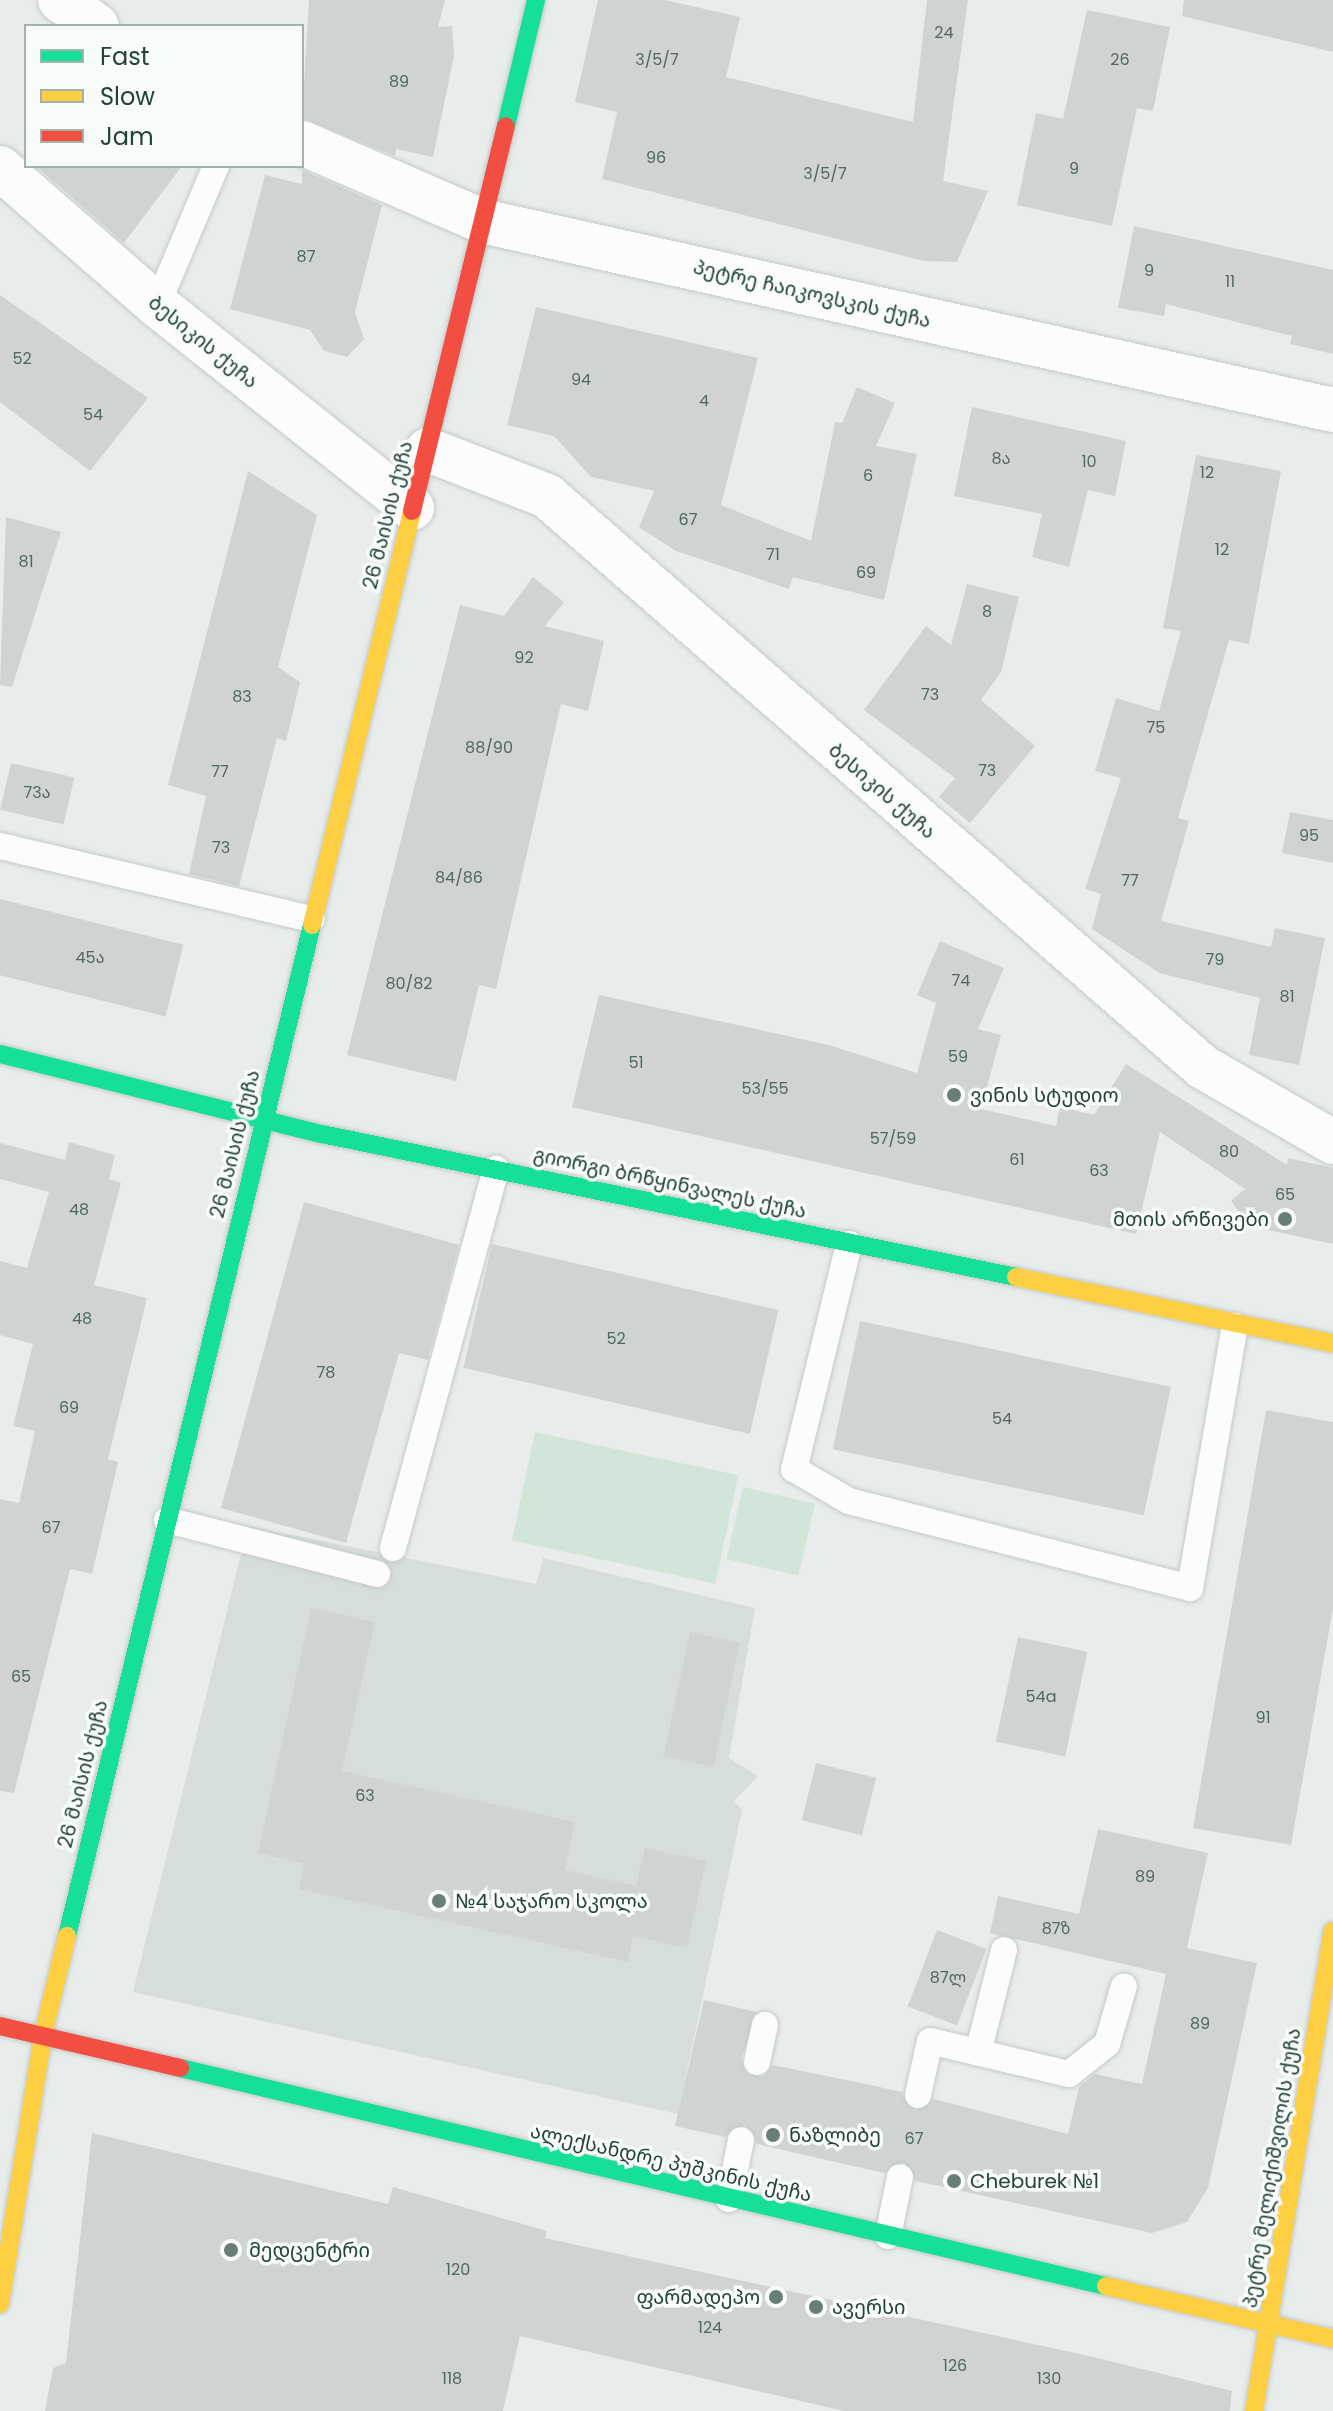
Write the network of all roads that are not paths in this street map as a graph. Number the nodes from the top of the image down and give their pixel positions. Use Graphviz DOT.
graph roads {
  1 [pos="60,0"];
  2 [pos="536,0"];
  3 [pos="94,24"];
  4 [pos="304,144"];
  5 [pos="0,168"];
  6 [pos="215,168"];
  7 [pos="482,221"];
  8 [pos="157,305"];
  9 [pos="1333,410"];
  10 [pos="428,450"];
  11 [pos="412,508"];
  12 [pos="0,846"];
  13 [pos="312,919"];
  14 [pos="0,1054"];
  15 [pos="263,1119"];
  16 [pos="1333,1142"];
  17 [pos="496,1169"];
  18 [pos="849,1244"];
  19 [pos="1235,1326"];
  20 [pos="1333,1343"];
  21 [pos="167,1520"];
  22 [pos="393,1548"];
  23 [pos="377,1574"];
  24 [pos="1333,1931"];
  25 [pos="1004,1950"];
  26 [pos="1124,1986"];
  27 [pos="1328,1989"];
  28 [pos="765,2025"];
  29 [pos="0,2026"];
  30 [pos="43,2035"];
  31 [pos="978,2053"];
  32 [pos="757,2062"];
  33 [pos="918,2095"];
  34 [pos="741,2140"];
  35 [pos="900,2177"];
  36 [pos="729,2199"];
  37 [pos="888,2236"];
  38 [pos="0,2304"];
  39 [pos="1270,2325"];
  40 [pos="1333,2339"];
  41 [pos="1254,2411"];
  1 -- 3 [label="street"];
  2 -- 7 [label="street, 26 მაისის ქუჩა"];
  4 -- 7 [label="street, პეტრე ჩაიკოვსკის ქუჩა"];
  5 -- 8 [label="street, ბესიკის ქუჩა"];
  6 -- 8 [label="lane"];
  7 -- 9 [label="street, პეტრე ჩაიკოვსკის ქუჩა"];
  7 -- 10 [label="street, 26 მაისის ქუჩა"];
  8 -- 11 [label="street, ბესიკის ქუჩა"];
  10 -- 11 [label="street, 26 მაისის ქუჩა"];
  10 -- 16 [label="street, ბესიკის ქუჩა"];
  11 -- 13 [label="street, 26 მაისის ქუჩა"];
  12 -- 13 [label="lane"];
  13 -- 15 [label="street, 26 მაისის ქუჩა"];
  14 -- 15 [label="street, გიორგი ბრწყინვალეს ქუჩა"];
  15 -- 17 [label="street, გიორგი ბრწყინვალეს ქუჩა"];
  15 -- 21 [label="street, 26 მაისის ქუჩა"];
  17 -- 18 [label="street, გიორგი ბრწყინვალეს ქუჩა"];
  17 -- 22 [label="lane"];
  18 -- 19 [label="street, გიორგი ბრწყინვალეს ქუჩა"];
  18 -- 19 [label="lane"];
  19 -- 20 [label="street, გიორგი ბრწყინვალეს ქუჩა"];
  21 -- 23 [label="lane"];
  21 -- 30 [label="street, 26 მაისის ქუჩა"];
  24 -- 27 [label="street, პეტრე მელიქიშვილის ქუჩა"];
  25 -- 31 [label="lane"];
  26 -- 31 [label="lane"];
  27 -- 39 [label="street, პეტრე მელიქიშვილის ქუჩა"];
  28 -- 32 [label="lane"];
  29 -- 30 [label="street, ალექსანდრე პუშკინის ქუჩა"];
  30 -- 36 [label="street, ალექსანდრე პუშკინის ქუჩა"];
  30 -- 38 [label="street, 26 მაისის ქუჩა"];
  31 -- 33 [label="lane"];
  34 -- 36 [label="lane"];
  35 -- 37 [label="lane"];
  36 -- 37 [label="street, ალექსანდრე პუშკინის ქუჩა"];
  37 -- 39 [label="street, ალექსანდრე პუშკინის ქუჩა"];
  39 -- 40 [label="street, ალექსანდრე პუშკინის ქუჩა"];
  39 -- 41 [label="street, პეტრე მელიქიშვილის ქუჩა"];
}
